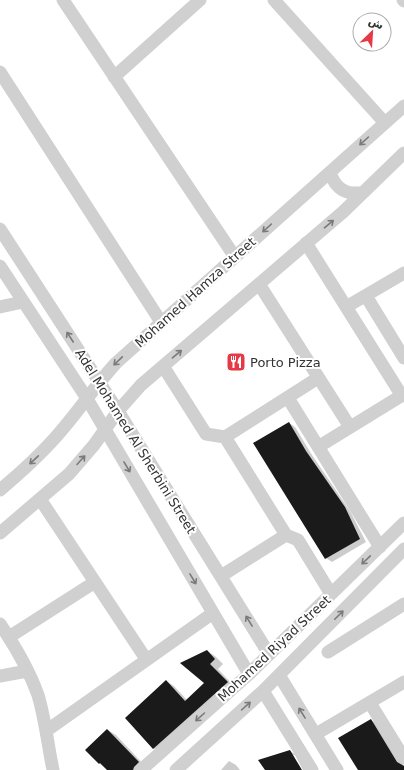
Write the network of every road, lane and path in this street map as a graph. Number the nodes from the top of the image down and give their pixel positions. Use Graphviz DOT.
graph roads {
  1 [pos="200,0"];
  2 [pos="274,0"];
  3 [pos="66,1"];
  4 [pos="0,72"];
  5 [pos="114,77"];
  6 [pos="404,106"];
  7 [pos="385,123"];
  8 [pos="404,154"];
  9 [pos="330,172"];
  10 [pos="364,192"];
  11 [pos="0,229"];
  12 [pos="306,243"];
  13 [pos="235,257"];
  14 [pos="0,266"];
  15 [pos="404,273"];
  16 [pos="259,284"];
  17 [pos="366,296"];
  18 [pos="23,302"];
  19 [pos="0,307"];
  20 [pos="346,307"];
  21 [pos="162,322"];
  22 [pos="404,358"];
  23 [pos="163,366"];
  24 [pos="318,378"];
  25 [pos="99,381"];
  26 [pos="403,395"];
  27 [pos="86,397"];
  28 [pos="288,398"];
  29 [pos="118,411"];
  30 [pos="350,427"];
  31 [pos="105,430"];
  32 [pos="225,438"];
  33 [pos="318,447"];
  34 [pos="0,490"];
  35 [pos="40,499"];
  36 [pos="402,526"];
  37 [pos="0,533"];
  38 [pos="286,535"];
  39 [pos="380,546"];
  40 [pos="403,552"];
  41 [pos="221,576"];
  42 [pos="95,582"];
  43 [pos="331,594"];
  44 [pos="404,604"];
  45 [pos="213,613"];
  46 [pos="0,624"];
  47 [pos="9,637"];
  48 [pos="328,652"];
  49 [pos="269,654"];
  50 [pos="146,659"];
  51 [pos="27,670"];
  52 [pos="249,674"];
  53 [pos="279,675"];
  54 [pos="0,676"];
  55 [pos="404,682"];
  56 [pos="263,691"];
  57 [pos="370,703"];
  58 [pos="46,731"];
  59 [pos="316,734"];
  60 [pos="404,758"];
  61 [pos="53,770"];
  62 [pos="141,770"];
  63 [pos="176,770"];
  64 [pos="312,770"];
  65 [pos="337,770"];
  1 -- 5 [label="street"];
  2 -- 7 [label="street"];
  3 -- 5 [label="street"];
  4 -- 21 [label="street"];
  5 -- 13 [label="street"];
  6 -- 7 [label="street, Mohamed Hamza Street"];
  7 -- 9 [label="street, Mohamed Hamza Street, one-way"];
  8 -- 10 [label="street"];
  9 -- 10 [label="street"];
  9 -- 13 [label="street, Mohamed Hamza Street, one-way"];
  12 -- 10 [label="street, one-way"];
  25 -- 11 [label="street, Adel Mohamed Al Sherbini Street, one-way"];
  12 -- 16 [label="street"];
  12 -- 20 [label="street"];
  13 -- 21 [label="street, Mohamed Hamza Street"];
  14 -- 18 [label="street, Adel Mohamed Al Sherbini Street"];
  15 -- 17 [label="street"];
  23 -- 16 [label="street, one-way"];
  16 -- 24 [label="street"];
  17 -- 20 [label="street"];
  17 -- 22 [label="street"];
  18 -- 19 [label="street"];
  18 -- 27 [label="street, Adel Mohamed Al Sherbini Street"];
  20 -- 26 [label="street"];
  21 -- 25 [label="street, Mohamed Hamza Street, one-way"];
  23 -- 29 [label="street"];
  23 -- 32 [label="street"];
  24 -- 28 [label="street"];
  24 -- 30 [label="street"];
  25 -- 27 [label="street, Mohamed Hamza Street"];
  25 -- 29 [label="street, Adel Mohamed Al Sherbini Street"];
  26 -- 30 [label="street"];
  27 -- 31 [label="street, Adel Mohamed Al Sherbini Street"];
  27 -- 34 [label="street, Mohamed Hamza Street, one-way"];
  28 -- 32 [label="street"];
  28 -- 33 [label="street"];
  29 -- 31 [label="street"];
  29 -- 41 [label="street, Adel Mohamed Al Sherbini Street"];
  30 -- 33 [label="street"];
  35 -- 31 [label="street, one-way"];
  31 -- 45 [label="street, Adel Mohamed Al Sherbini Street, one-way"];
  32 -- 38 [label="street"];
  33 -- 39 [label="street"];
  35 -- 37 [label="street"];
  35 -- 42 [label="street"];
  36 -- 39 [label="street, Mohamed Riyad Street"];
  38 -- 41 [label="street"];
  38 -- 43 [label="street"];
  39 -- 43 [label="street, Mohamed Riyad Street, one-way"];
  53 -- 40 [label="street, Mohamed Riyad Street, one-way"];
  49 -- 41 [label="street, Adel Mohamed Al Sherbini Street, one-way"];
  42 -- 47 [label="street"];
  42 -- 50 [label="street"];
  43 -- 49 [label="street, Mohamed Riyad Street"];
  44 -- 48 [label="street"];
  45 -- 50 [label="street"];
  45 -- 52 [label="street, Adel Mohamed Al Sherbini Street"];
  46 -- 47 [label="street"];
  47 -- 51 [label="street"];
  49 -- 52 [label="street, Mohamed Riyad Street"];
  50 -- 58 [label="street"];
  51 -- 54 [label="street"];
  51 -- 58 [label="street"];
  52 -- 62 [label="street, Mohamed Riyad Street, one-way"];
  53 -- 56 [label="street, Mohamed Riyad Street"];
  59 -- 53 [label="street, one-way"];
  55 -- 57 [label="street"];
  63 -- 56 [label="street, Mohamed Riyad Street, one-way"];
  56 -- 64 [label="street"];
  57 -- 59 [label="street"];
  57 -- 60 [label="street"];
  58 -- 61 [label="street"];
  59 -- 65 [label="street"];
}
